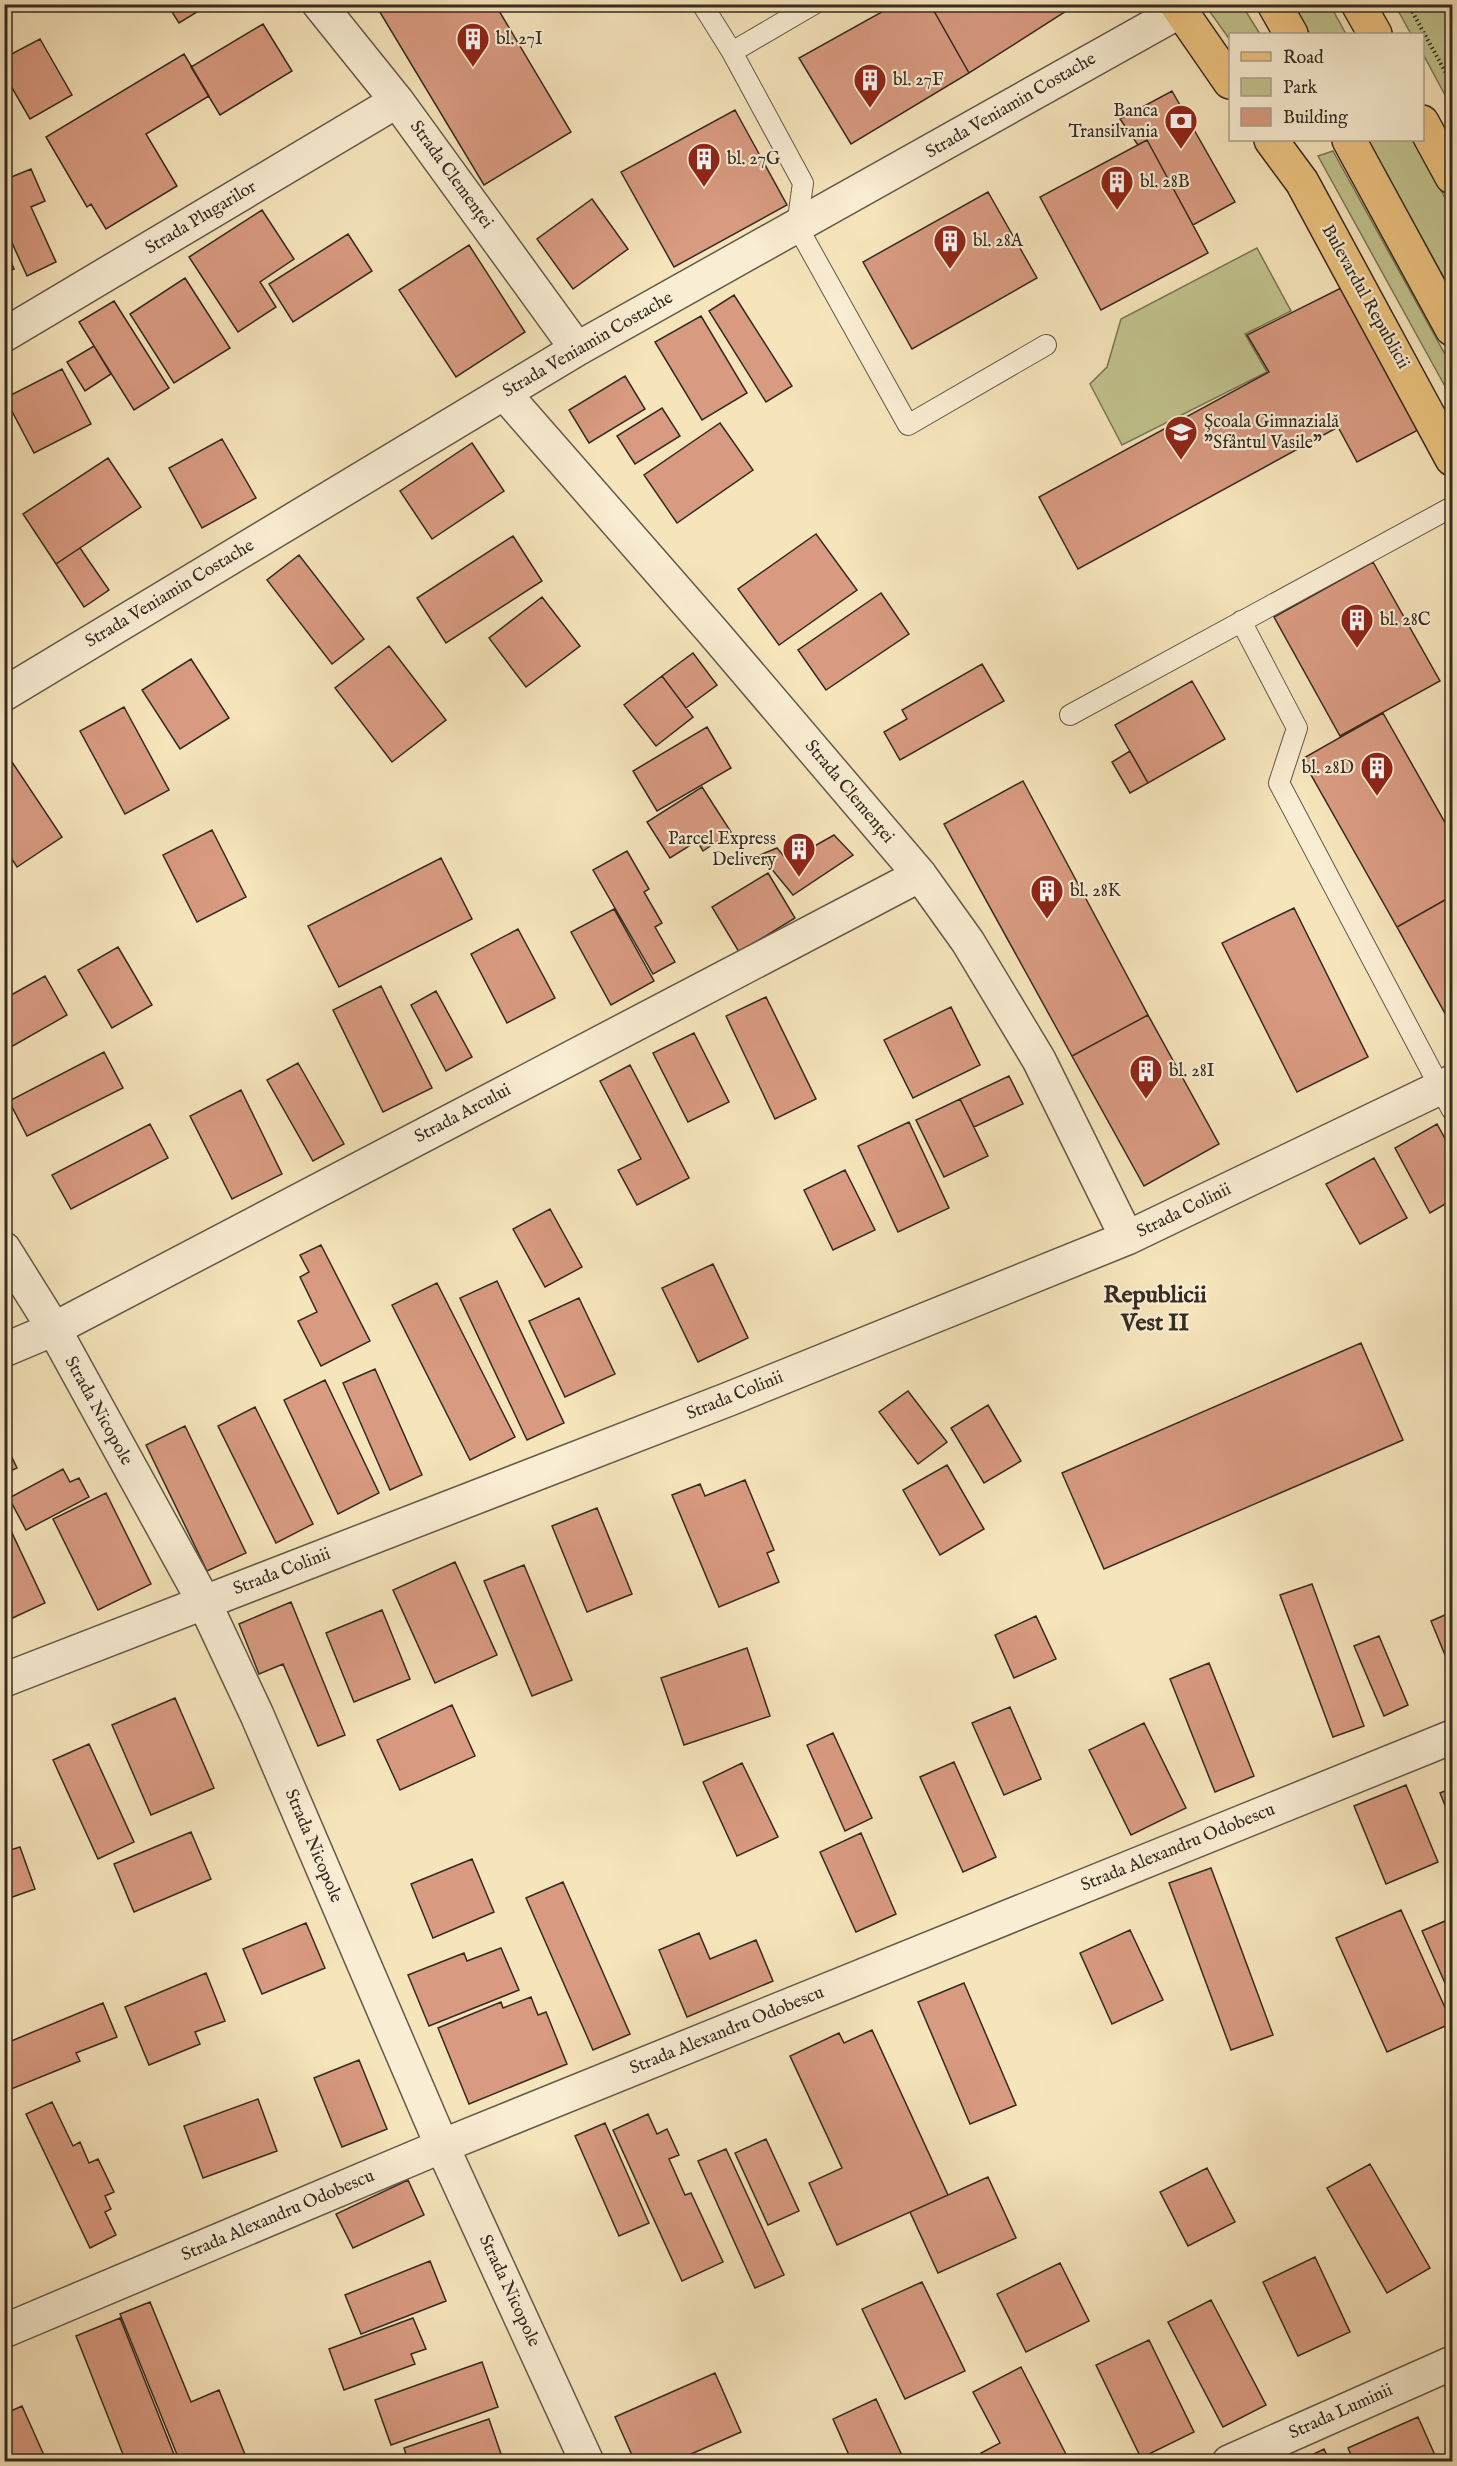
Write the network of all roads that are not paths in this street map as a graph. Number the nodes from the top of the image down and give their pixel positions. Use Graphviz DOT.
graph roads {
  1 [pos="319,4"];
  2 [pos="702,4"];
  3 [pos="814,4"];
  4 [pos="1274,4"];
  5 [pos="1358,4"];
  6 [pos="1178,8"];
  7 [pos="1290,33"];
  8 [pos="1374,33"];
  9 [pos="732,52"];
  10 [pos="1229,81"];
  11 [pos="397,101"];
  12 [pos="1424,126"];
  13 [pos="1273,141"];
  14 [pos="1350,141"];
  15 [pos="1452,177"];
  16 [pos="797,226"];
  17 [pos="1452,329"];
  18 [pos="4,335"];
  19 [pos="1047,345"];
  20 [pos="578,349"];
  21 [pos="504,393"];
  22 [pos="1452,459"];
  23 [pos="1452,507"];
  24 [pos="1241,621"];
  25 [pos="4,694"];
  26 [pos="1070,715"];
  27 [pos="920,874"];
  28 [pos="1449,1093"];
  29 [pos="1127,1238"];
  30 [pos="4,1249"];
  31 [pos="54,1329"];
  32 [pos="4,1350"];
  33 [pos="204,1602"];
  34 [pos="4,1680"];
  35 [pos="1452,1737"];
  36 [pos="442,2146"];
  37 [pos="4,2331"];
  38 [pos="1452,2363"];
  39 [pos="587,2462"];
  40 [pos="1229,2462"];
  1 -- 11 [label="street, Strada Clemenței"];
  2 -- 9 [label="lane"];
  3 -- 9 [label="lane"];
  4 -- 7 [label="main road"];
  5 -- 8 [label="main road"];
  6 -- 10 [label="main road"];
  6 -- 16 [label="street, Strada Veniamin Costache"];
  9 -- 16 [label="lane"];
  11 -- 18 [label="street, Strada Plugarilor"];
  11 -- 20 [label="street, Strada Clemenței"];
  12 -- 15 [label="main road"];
  13 -- 22 [label="main road, Bulevardul Republicii"];
  14 -- 17 [label="main road"];
  16 -- 19 [label="lane"];
  16 -- 20 [label="street, Strada Veniamin Costache"];
  20 -- 21 [label="street, Strada Veniamin Costache"];
  21 -- 25 [label="street, Strada Veniamin Costache"];
  21 -- 27 [label="street, Strada Clemenței"];
  23 -- 24 [label="lane"];
  24 -- 26 [label="lane"];
  24 -- 28 [label="lane"];
  27 -- 29 [label="street, Strada Clemenței"];
  27 -- 31 [label="street, Strada Arcului"];
  28 -- 29 [label="street, Strada Colinii"];
  29 -- 33 [label="street, Strada Colinii"];
  30 -- 31 [label="street, Strada Nicopole"];
  31 -- 32 [label="street, Strada Arcului"];
  31 -- 33 [label="street, Strada Nicopole"];
  33 -- 34 [label="street, Strada Colinii"];
  33 -- 36 [label="street, Strada Nicopole"];
  35 -- 36 [label="street, Strada Alexandru Odobescu"];
  36 -- 37 [label="street, Strada Alexandru Odobescu"];
  36 -- 39 [label="street, Strada Nicopole"];
  38 -- 40 [label="street, Strada Luminii"];
}
